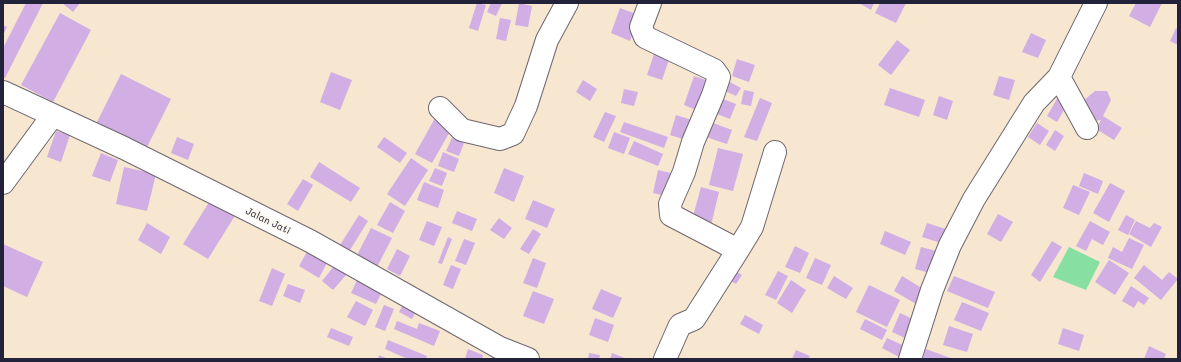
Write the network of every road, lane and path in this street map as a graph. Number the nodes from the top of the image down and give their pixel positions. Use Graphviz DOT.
graph roads {
  1 [pos="567,3"];
  2 [pos="650,3"];
  3 [pos="1096,3"];
  4 [pos="1059,77"];
  5 [pos="3,92"];
  6 [pos="440,108"];
  7 [pos="52,115"];
  8 [pos="1087,128"];
  9 [pos="775,152"];
  10 [pos="3,183"];
  11 [pos="738,250"];
  12 [pos="528,359"];
  13 [pos="665,359"];
  14 [pos="910,359"];
  1 -- 6 [label="street"];
  2 -- 11 [label="street"];
  3 -- 4 [label="street"];
  4 -- 8 [label="street"];
  4 -- 14 [label="street"];
  5 -- 7 [label="street, Jalan Jati"];
  7 -- 10 [label="street"];
  7 -- 12 [label="street, Jalan Jati"];
  9 -- 11 [label="street"];
  11 -- 13 [label="street"];
}
